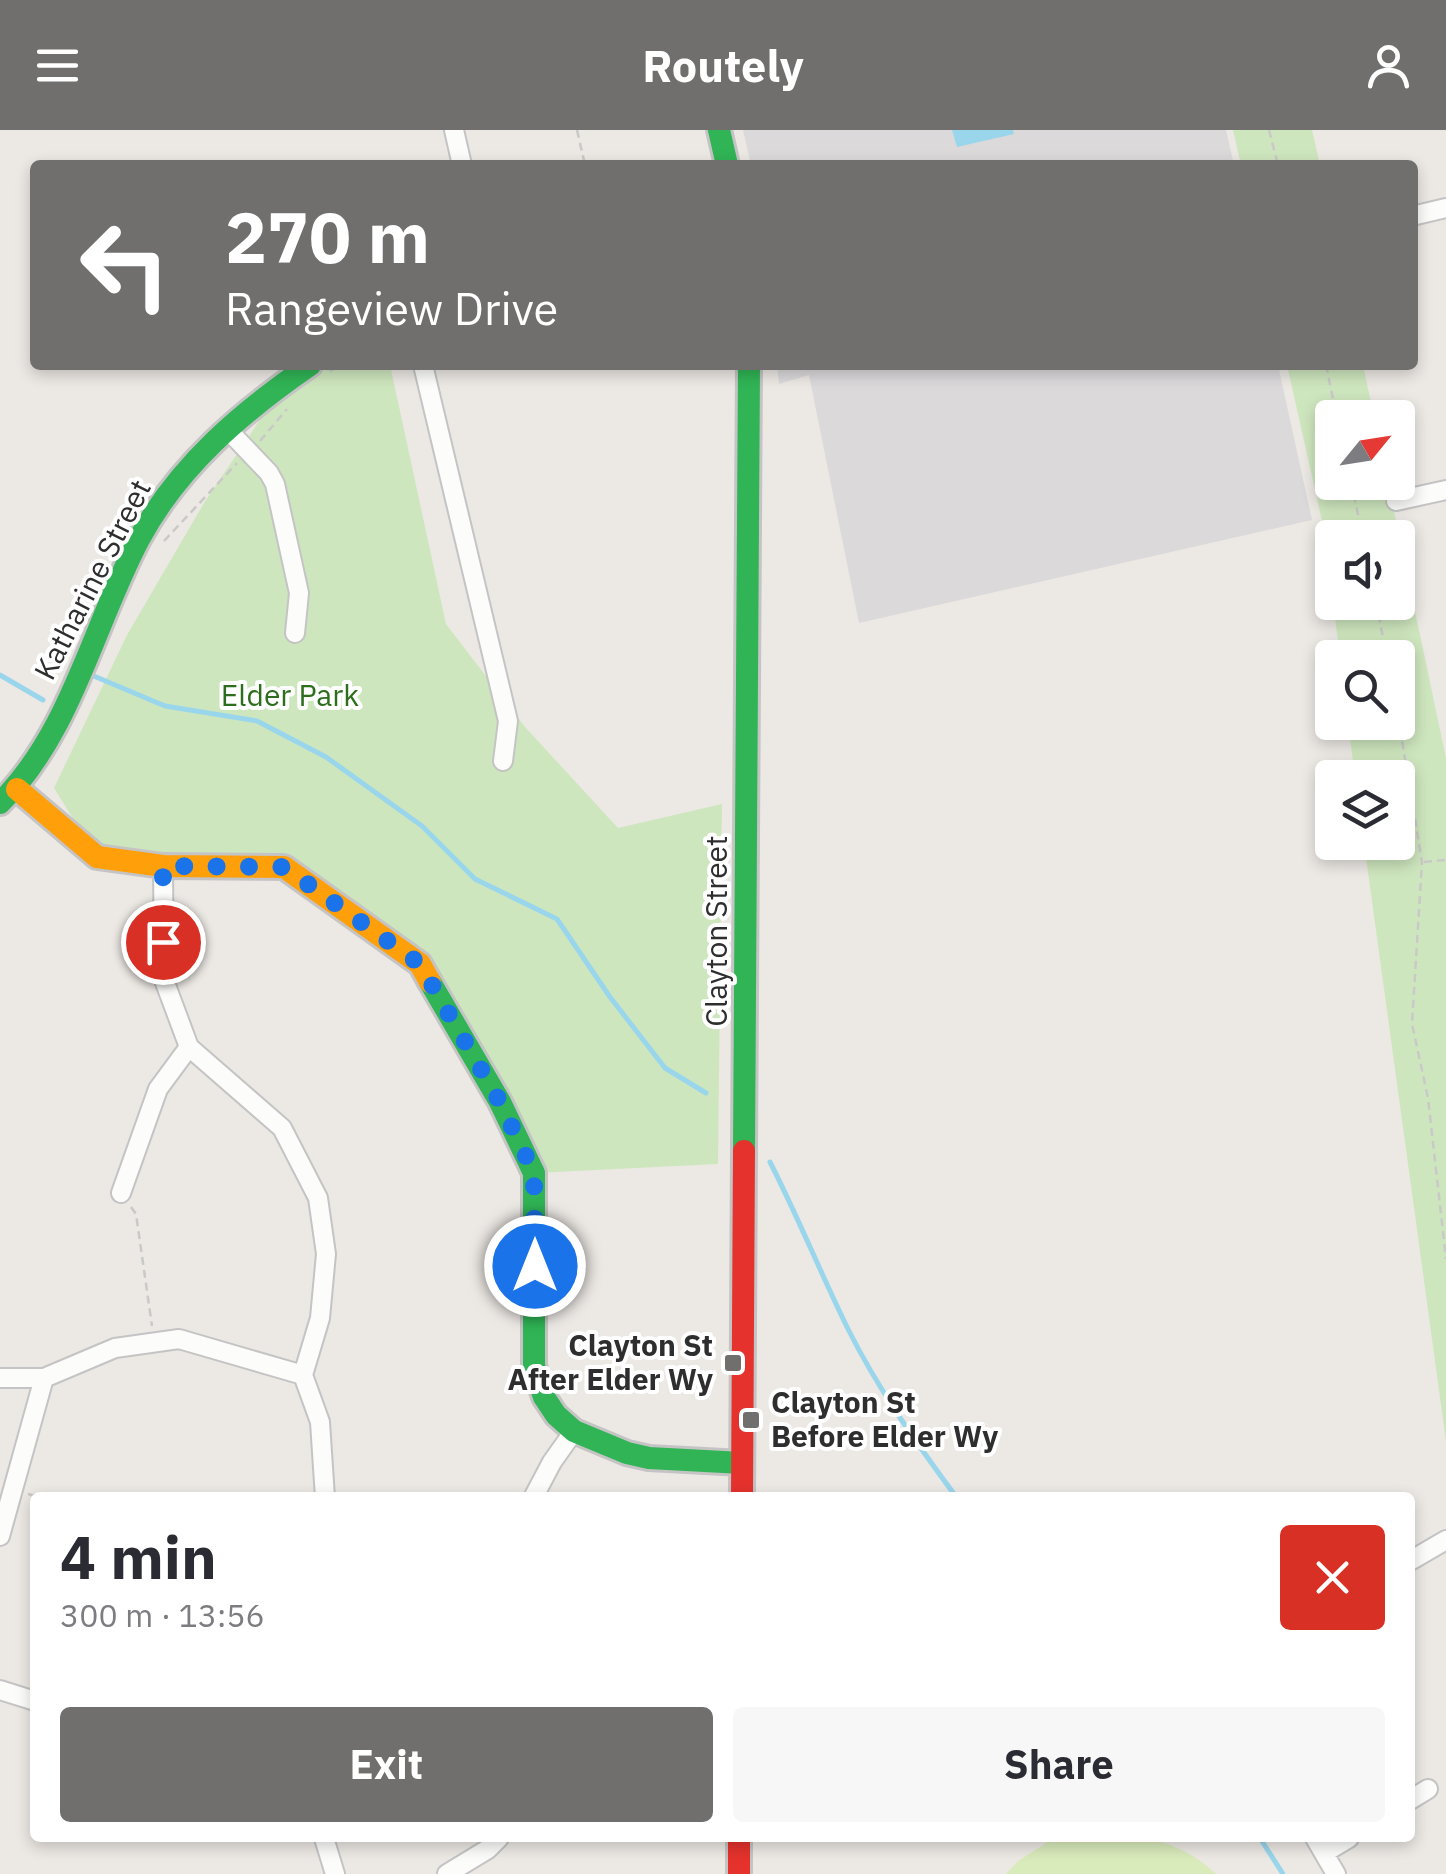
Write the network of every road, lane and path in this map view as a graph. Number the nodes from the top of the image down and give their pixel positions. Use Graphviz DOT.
graph roads {
  1 [pos="454,130"];
  2 [pos="576,130"];
  3 [pos="719,130"];
  4 [pos="1269,130"];
  5 [pos="461,160"];
  6 [pos="584,160"];
  7 [pos="726,160"];
  8 [pos="1277,160"];
  9 [pos="1446,208"];
  10 [pos="1418,215"];
  11 [pos="302,370"];
  12 [pos="424,370"];
  13 [pos="749,370"];
  14 [pos="1327,370"];
  15 [pos="1333,400"];
  16 [pos="228,430"];
  17 [pos="240,460"];
  18 [pos="1446,490"];
  19 [pos="1396,502"];
  20 [pos="164,541"];
  21 [pos="295,633"];
  22 [pos="1402,740"];
  23 [pos="504,762"];
  24 [pos="8,796"];
  25 [pos="1446,860"];
  26 [pos="1422,862"];
  27 [pos="163,866"];
  28 [pos="190,1047"];
  29 [pos="120,1193"];
  30 [pos="1446,1258"];
  31 [pos="155,1342"];
  32 [pos="303,1376"];
  33 [pos="0,1378"];
  34 [pos="44,1378"];
  35 [pos="574,1431"];
  36 [pos="742,1462"];
  37 [pos="325,1492"];
  38 [pos="536,1492"];
  39 [pos="742,1492"];
  40 [pos="0,1536"];
  41 [pos="1446,1540"];
  42 [pos="1415,1558"];
  43 [pos="0,1690"];
  44 [pos="30,1699"];
  45 [pos="1428,1789"];
  46 [pos="1415,1797"];
  47 [pos="325,1842"];
  48 [pos="495,1842"];
  49 [pos="739,1842"];
  50 [pos="1319,1845"];
  51 [pos="335,1874"];
  52 [pos="447,1874"];
  53 [pos="738,1874"];
  54 [pos="1336,1874"];
  1 -- 5 [label="street"];
  2 -- 6 [label="path"];
  3 -- 7 [label="main road"];
  4 -- 8 [label="path"];
  9 -- 10 [label="street"];
  11 -- 16 [label="main road, Katharine Street"];
  12 -- 23 [label="street"];
  13 -- 36 [label="main road, Clayton Street"];
  14 -- 15 [label="path"];
  16 -- 21 [label="street"];
  16 -- 24 [label="main road, Katharine Street"];
  17 -- 20 [label="path"];
  18 -- 19 [label="street"];
  22 -- 26 [label="path"];
  24 -- 27 [label="main road"];
  25 -- 26 [label="path"];
  26 -- 30 [label="path"];
  27 -- 28 [label="street"];
  27 -- 35 [label="main road"];
  28 -- 29 [label="street"];
  28 -- 32 [label="street"];
  29 -- 31 [label="path"];
  31 -- 32 [label="street"];
  31 -- 34 [label="street"];
  32 -- 37 [label="street"];
  33 -- 34 [label="street"];
  34 -- 40 [label="street"];
  35 -- 36 [label="main road"];
  35 -- 38 [label="street"];
  36 -- 39 [label="main road, Clayton Street"];
  41 -- 42 [label="street"];
  43 -- 44 [label="street"];
  45 -- 46 [label="street"];
  47 -- 51 [label="street"];
  48 -- 52 [label="street"];
  49 -- 53 [label="main road"];
  50 -- 54 [label="street"];
}
